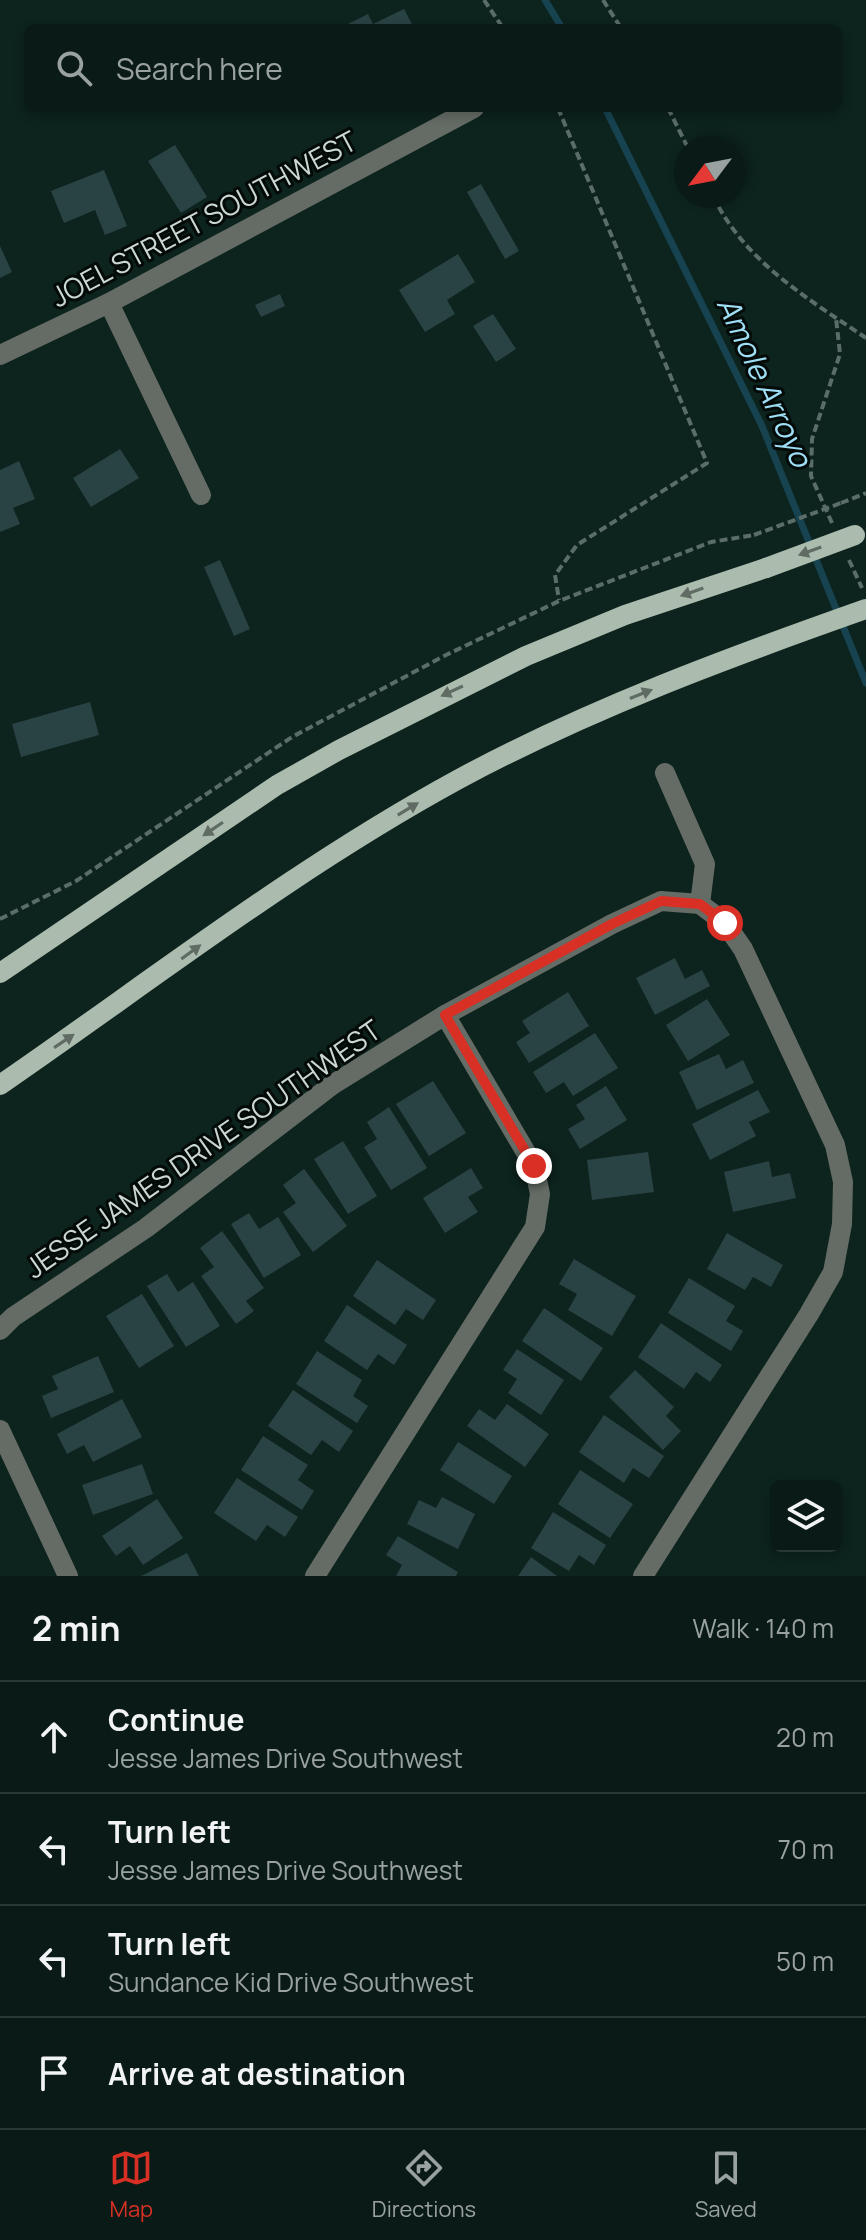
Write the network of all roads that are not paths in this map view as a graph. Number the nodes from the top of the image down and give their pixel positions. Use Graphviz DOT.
graph roads {
  1 [pos="467,112"];
  2 [pos="109,303"];
  3 [pos="0,355"];
  4 [pos="201,495"];
  5 [pos="852,532"];
  6 [pos="866,609"];
  7 [pos="665,773"];
  8 [pos="700,904"];
  9 [pos="0,973"];
  10 [pos="445,1015"];
  11 [pos="0,1085"];
  12 [pos="0,1330"];
  13 [pos="0,1430"];
  14 [pos="68,1576"];
  15 [pos="315,1576"];
  16 [pos="643,1576"];
  1 -- 2 [label="street, JOEL STREET SOUTHWEST"];
  2 -- 3 [label="street, JOEL STREET SOUTHWEST"];
  2 -- 4 [label="street"];
  5 -- 9 [label="main road, one-way, bridge"];
  11 -- 6 [label="main road, one-way"];
  7 -- 8 [label="street"];
  8 -- 10 [label="street, JESSE JAMES DRIVE SOUTHWEST"];
  8 -- 16 [label="street"];
  10 -- 12 [label="street, JESSE JAMES DRIVE SOUTHWEST"];
  10 -- 15 [label="street"];
  13 -- 14 [label="street"];
}
